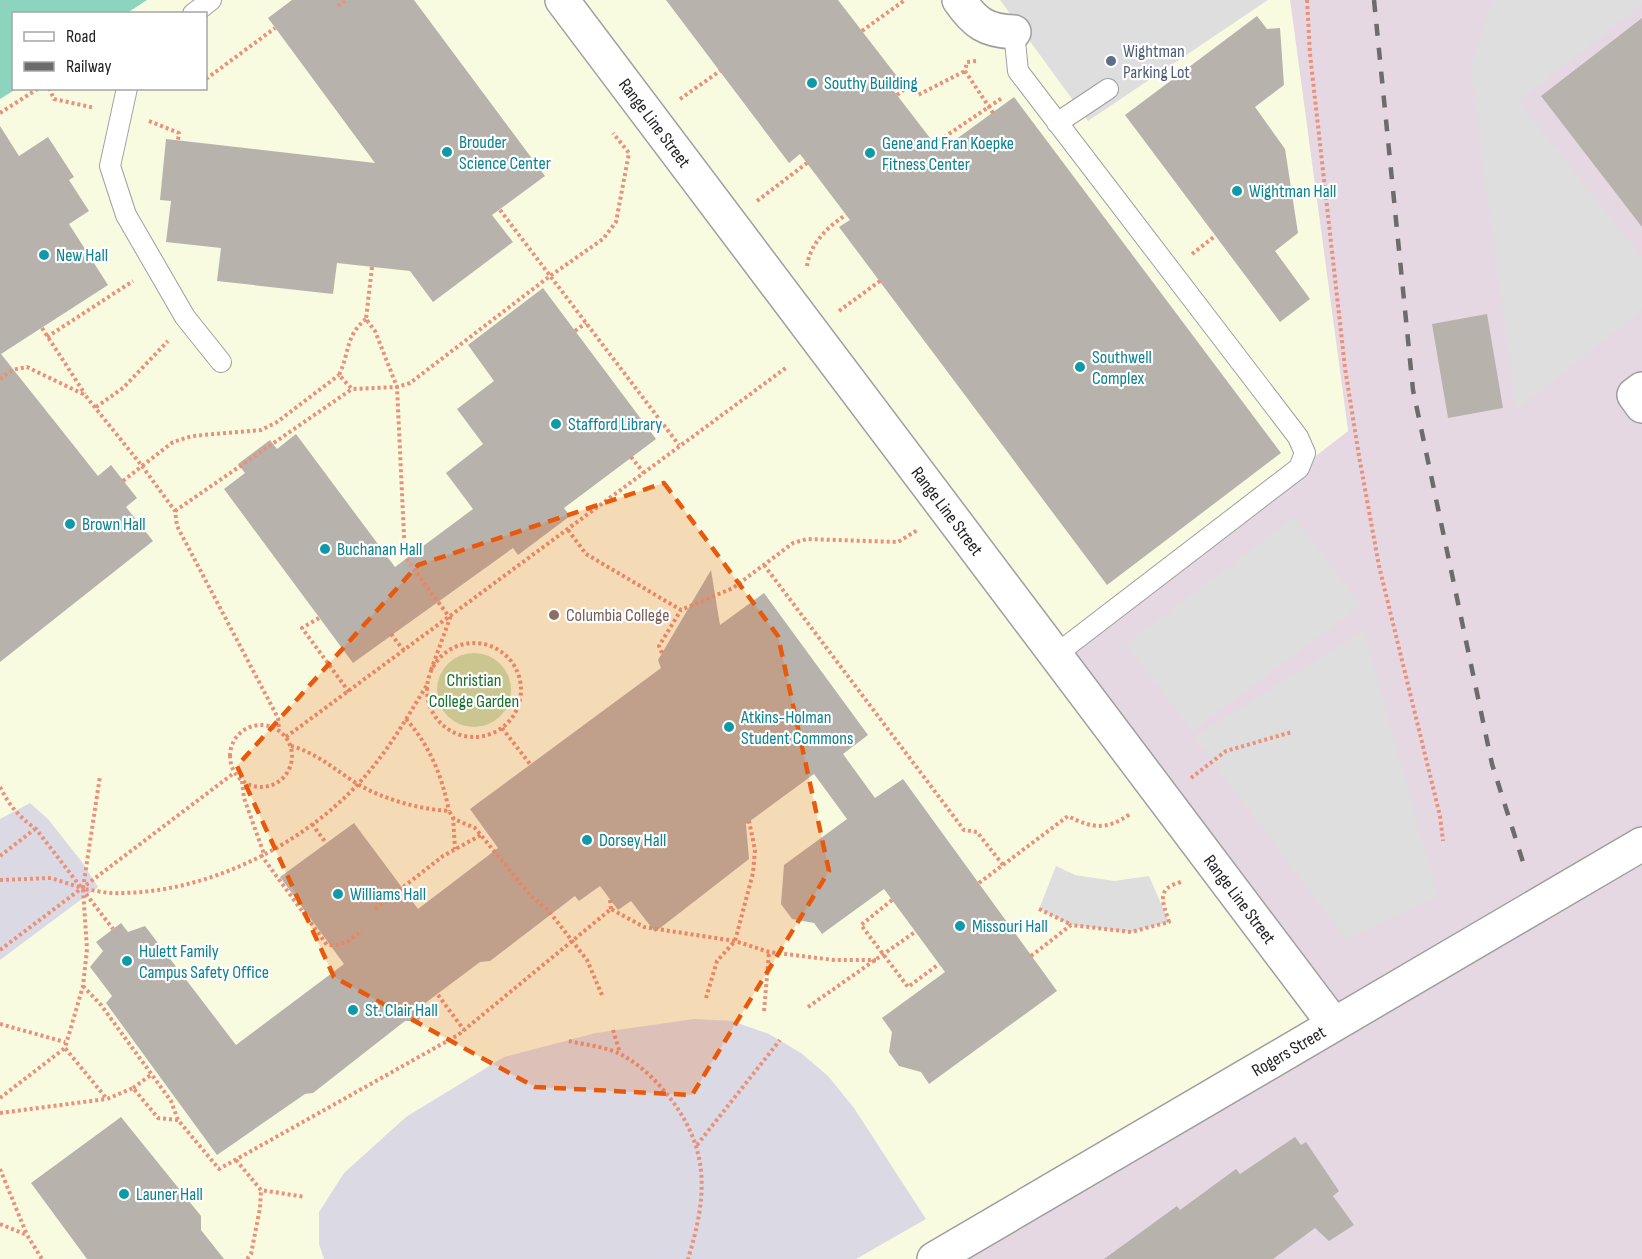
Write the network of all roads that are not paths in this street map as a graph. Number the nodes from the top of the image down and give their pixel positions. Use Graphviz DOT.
graph roads {
  1 [pos="211,0"];
  2 [pos="562,0"];
  3 [pos="959,0"];
  4 [pos="196,12"];
  5 [pos="1014,32"];
  6 [pos="1108,89"];
  7 [pos="127,90"];
  8 [pos="1057,123"];
  9 [pos="221,362"];
  10 [pos="1054,656"];
  11 [pos="1642,844"];
  12 [pos="1334,1023"];
  13 [pos="934,1259"];
  1 -- 4 [label="lane"];
  2 -- 10 [label="street, Range Line Street"];
  3 -- 5 [label="street"];
  5 -- 8 [label="lane"];
  6 -- 8 [label="lane"];
  7 -- 9 [label="lane"];
  8 -- 10 [label="lane"];
  10 -- 12 [label="street, Range Line Street"];
  11 -- 12 [label="street, Rogers Street"];
  12 -- 13 [label="street, Rogers Street"];
}
